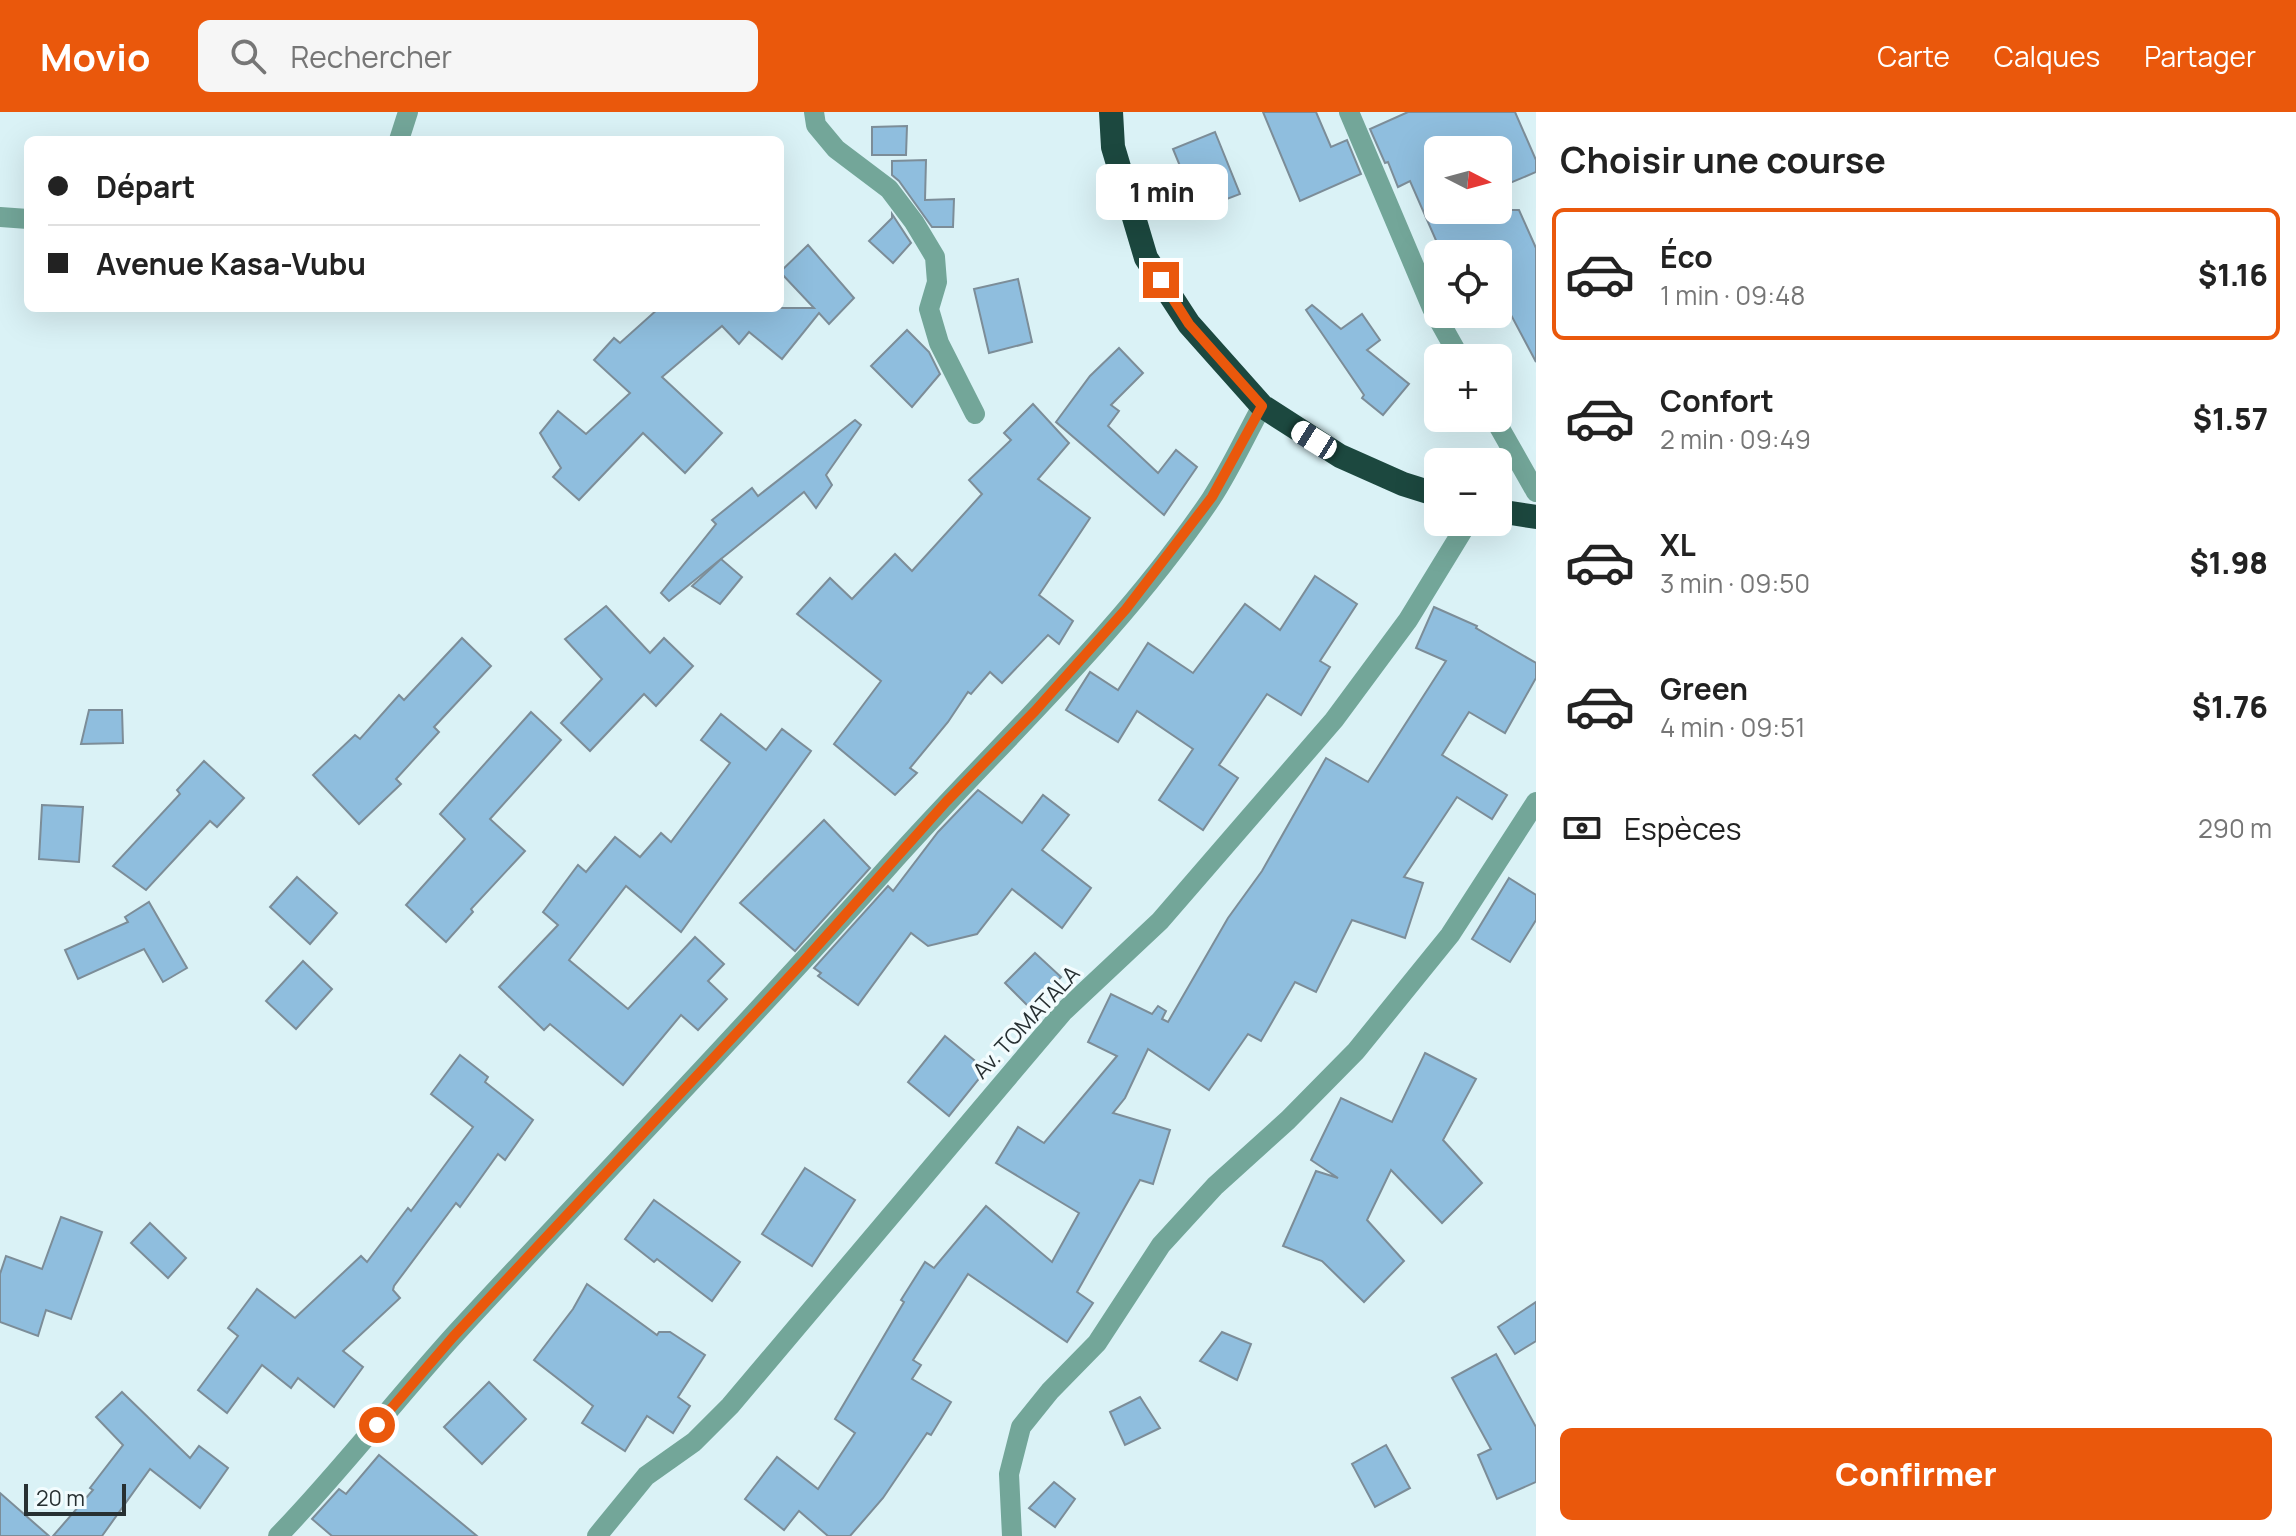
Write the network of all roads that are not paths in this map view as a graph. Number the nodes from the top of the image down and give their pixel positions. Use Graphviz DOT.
graph roads {
  1 [pos="408,112"];
  2 [pos="814,112"];
  3 [pos="1111,112"];
  4 [pos="1349,112"];
  5 [pos="400,136"];
  6 [pos="0,217"];
  7 [pos="24,219"];
  8 [pos="1452,344"];
  9 [pos="1262,406"];
  10 [pos="975,414"];
  11 [pos="1502,432"];
  12 [pos="1424,491"];
  13 [pos="1536,492"];
  14 [pos="1512,513"];
  15 [pos="1536,517"];
  16 [pos="1459,536"];
  17 [pos="1536,802"];
  18 [pos="278,1536"];
  19 [pos="597,1536"];
  20 [pos="1012,1536"];
  1 -- 5 [label="street"];
  2 -- 10 [label="street"];
  3 -- 9 [label="highway"];
  4 -- 8 [label="street"];
  6 -- 7 [label="street"];
  9 -- 12 [label="highway"];
  9 -- 18 [label="street"];
  11 -- 13 [label="street"];
  14 -- 15 [label="highway"];
  16 -- 19 [label="street, Av. TOMATALA"];
  17 -- 20 [label="street"];
}
